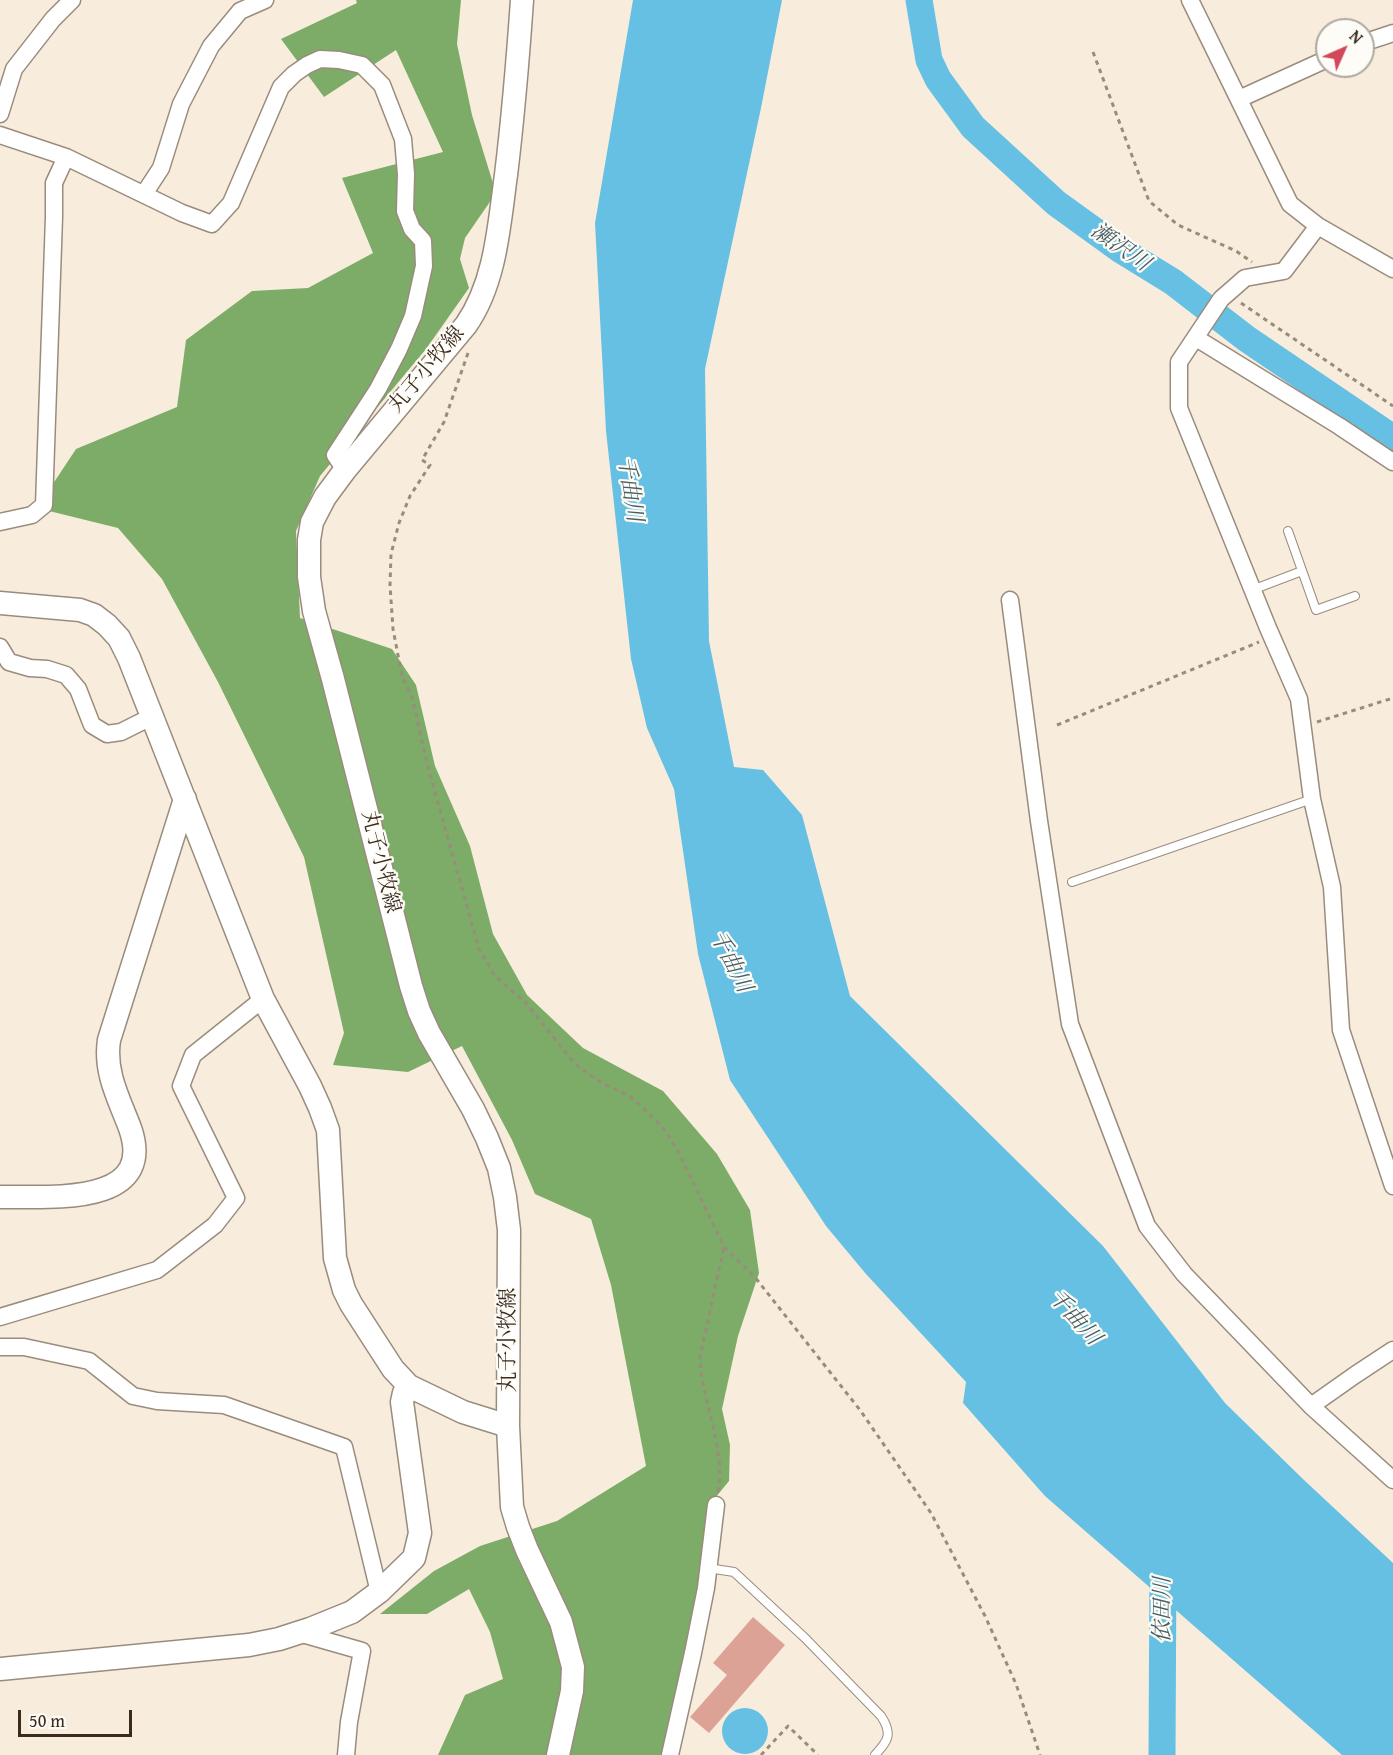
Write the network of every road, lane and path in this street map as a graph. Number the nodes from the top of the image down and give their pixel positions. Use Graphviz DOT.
graph roads {
  1 [pos="72,0"];
  2 [pos="265,0"];
  3 [pos="522,0"];
  4 [pos="1190,0"];
  5 [pos="1393,33"];
  6 [pos="1375,39"];
  7 [pos="1093,52"];
  8 [pos="1315,64"];
  9 [pos="1239,99"];
  10 [pos="0,114"];
  11 [pos="0,135"];
  12 [pos="66,157"];
  13 [pos="144,194"];
  14 [pos="1318,226"];
  15 [pos="1393,269"];
  16 [pos="1258,276"];
  17 [pos="1224,296"];
  18 [pos="1199,332"];
  19 [pos="469,351"];
  20 [pos="1393,406"];
  21 [pos="1393,462"];
  22 [pos="345,470"];
  23 [pos="0,522"];
  24 [pos="1288,531"];
  25 [pos="1302,571"];
  26 [pos="1252,590"];
  27 [pos="1355,596"];
  28 [pos="1010,600"];
  29 [pos="0,603"];
  30 [pos="1272,637"];
  31 [pos="0,647"];
  32 [pos="1393,698"];
  33 [pos="152,717"];
  34 [pos="1057,724"];
  35 [pos="1303,726"];
  36 [pos="185,799"];
  37 [pos="1312,799"];
  38 [pos="1072,882"];
  39 [pos="263,999"];
  40 [pos="1389,1164"];
  41 [pos="1393,1185"];
  42 [pos="0,1197"];
  43 [pos="724,1247"];
  44 [pos="0,1317"];
  45 [pos="0,1347"];
  46 [pos="1393,1350"];
  47 [pos="410,1386"];
  48 [pos="1311,1406"];
  49 [pos="508,1426"];
  50 [pos="1393,1480"];
  51 [pos="716,1505"];
  52 [pos="708,1568"];
  53 [pos="379,1592"];
  54 [pos="299,1633"];
  55 [pos="0,1669"];
  56 [pos="346,1755"];
  57 [pos="558,1755"];
  58 [pos="670,1755"];
  59 [pos="761,1755"];
  60 [pos="818,1755"];
  61 [pos="875,1755"];
  62 [pos="1040,1755"];
  1 -- 10 [label="street"];
  2 -- 13 [label="street"];
  3 -- 22 [label="street, 丸子小牧線"];
  4 -- 9 [label="street"];
  5 -- 6 [label="street"];
  7 -- 16 [label="path"];
  8 -- 9 [label="street"];
  9 -- 14 [label="street"];
  11 -- 12 [label="street"];
  12 -- 13 [label="street"];
  12 -- 23 [label="street"];
  13 -- 22 [label="street"];
  14 -- 15 [label="street"];
  14 -- 16 [label="street"];
  16 -- 17 [label="street"];
  17 -- 18 [label="street"];
  17 -- 20 [label="path"];
  18 -- 21 [label="street"];
  18 -- 26 [label="street"];
  19 -- 43 [label="path"];
  22 -- 49 [label="street, 丸子小牧線"];
  24 -- 25 [label="lane"];
  25 -- 26 [label="lane"];
  25 -- 27 [label="lane"];
  26 -- 30 [label="street"];
  28 -- 48 [label="street"];
  29 -- 33 [label="street"];
  30 -- 34 [label="path"];
  30 -- 35 [label="street"];
  31 -- 33 [label="street"];
  32 -- 35 [label="path"];
  33 -- 36 [label="street"];
  35 -- 37 [label="street"];
  36 -- 39 [label="street"];
  36 -- 42 [label="street"];
  37 -- 38 [label="lane"];
  37 -- 40 [label="street"];
  39 -- 44 [label="street"];
  39 -- 47 [label="street"];
  40 -- 41 [label="street"];
  43 -- 51 [label="path"];
  43 -- 62 [label="path"];
  45 -- 53 [label="street"];
  46 -- 48 [label="street"];
  47 -- 49 [label="street"];
  47 -- 53 [label="street"];
  48 -- 50 [label="street"];
  49 -- 57 [label="street, 丸子小牧線"];
  51 -- 52 [label="street"];
  52 -- 58 [label="street"];
  52 -- 61 [label="lane"];
  53 -- 54 [label="street"];
  54 -- 55 [label="street"];
  54 -- 56 [label="street"];
  59 -- 60 [label="path"];
}
